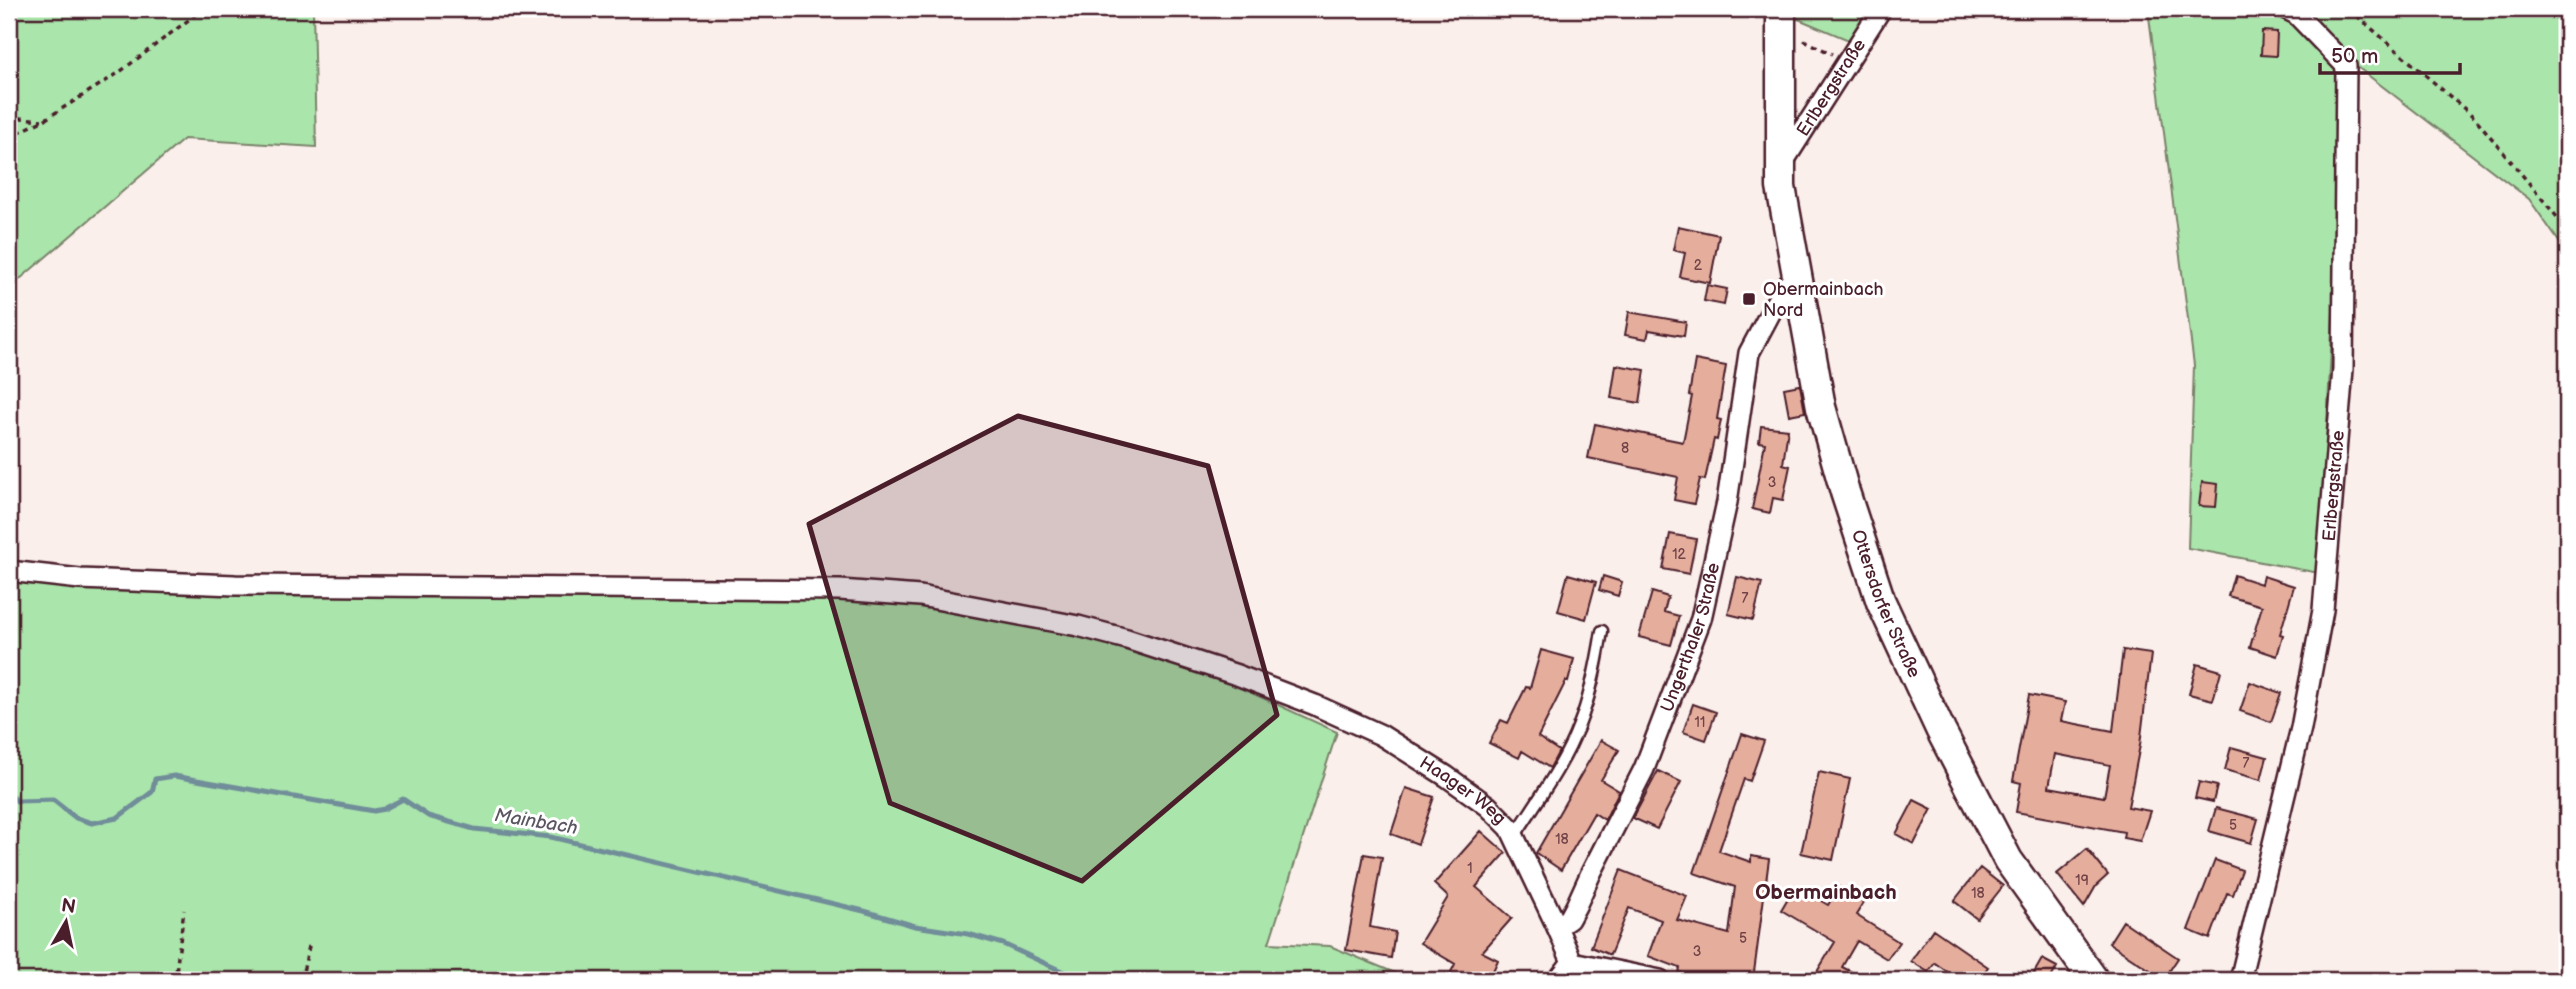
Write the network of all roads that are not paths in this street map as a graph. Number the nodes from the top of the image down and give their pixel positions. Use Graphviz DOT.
graph roads {
  1 [pos="1781,9"];
  2 [pos="1881,9"];
  3 [pos="2286,9"];
  4 [pos="1781,177"];
  5 [pos="1797,275"];
  6 [pos="9,571"];
  7 [pos="1602,631"];
  8 [pos="1514,837"];
  9 [pos="1557,927"];
  10 [pos="1572,962"];
  11 [pos="1558,980"];
  12 [pos="1660,980"];
  13 [pos="2094,980"];
  14 [pos="2240,980"];
  1 -- 4 [label="main road, Ottersdorfer Straße"];
  2 -- 4 [label="street, Erlbergstraße"];
  3 -- 14 [label="street, Erlbergstraße"];
  4 -- 5 [label="main road, Ottersdorfer Straße"];
  5 -- 9 [label="street, Ungerthaler Straße"];
  5 -- 13 [label="main road, Ottersdorfer Straße"];
  6 -- 8 [label="street, Haager Weg"];
  7 -- 8 [label="lane"];
  8 -- 9 [label="street, Haager Weg"];
  9 -- 10 [label="street"];
  10 -- 11 [label="street"];
  10 -- 12 [label="street"];
}
